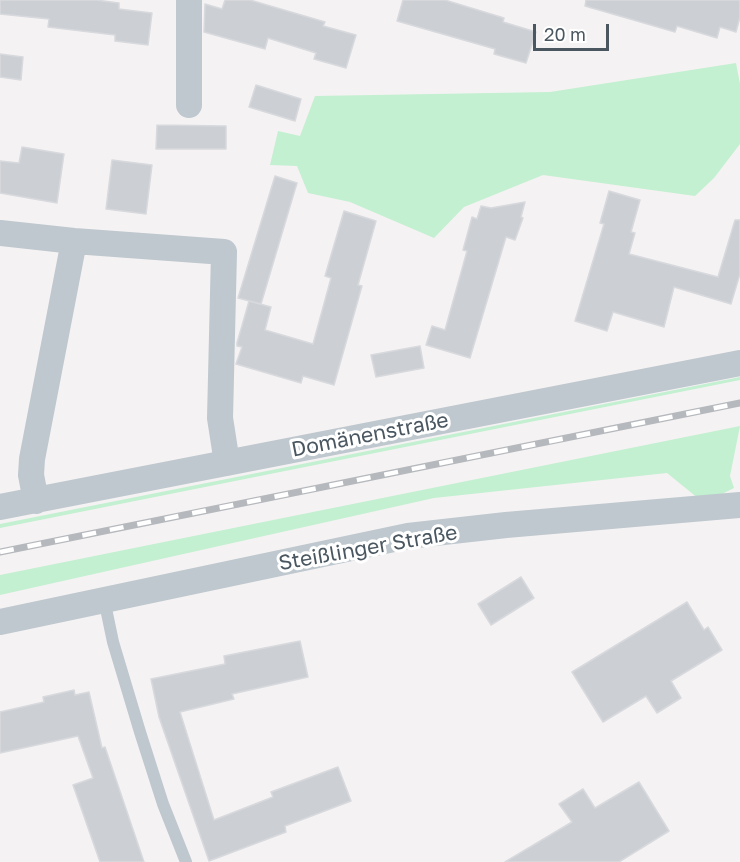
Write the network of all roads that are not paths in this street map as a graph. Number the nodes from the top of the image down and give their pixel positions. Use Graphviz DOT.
graph roads {
  1 [pos="189,0"];
  2 [pos="189,105"];
  3 [pos="0,233"];
  4 [pos="74,242"];
  5 [pos="740,363"];
  6 [pos="227,464"];
  7 [pos="36,501"];
  8 [pos="740,506"];
  9 [pos="0,507"];
  10 [pos="104,599"];
  11 [pos="0,622"];
  12 [pos="186,862"];
  1 -- 2 [label="street"];
  3 -- 4 [label="street"];
  4 -- 6 [label="street"];
  4 -- 7 [label="street"];
  5 -- 6 [label="street, Domänenstraße"];
  6 -- 7 [label="street, Domänenstraße"];
  7 -- 9 [label="street, Domänenstraße"];
  8 -- 10 [label="street, Steißlinger Straße"];
  10 -- 11 [label="street, Steißlinger Straße"];
  10 -- 12 [label="lane"];
}
